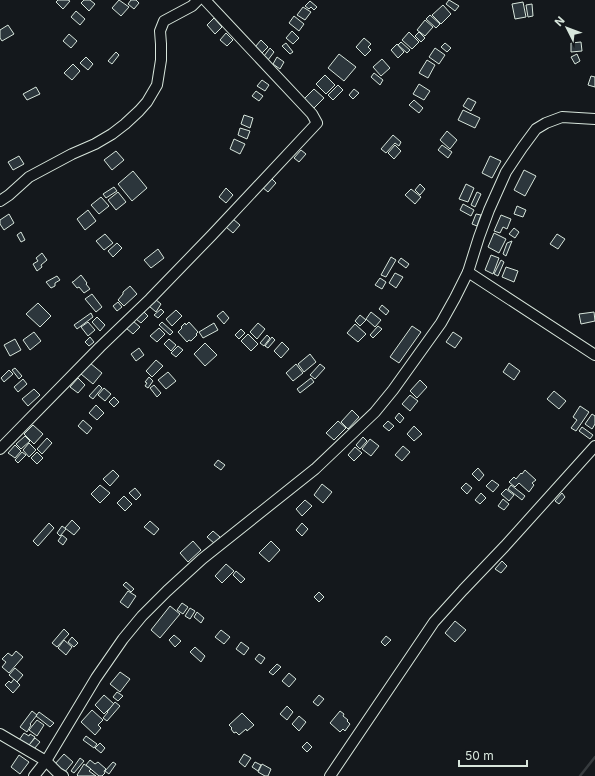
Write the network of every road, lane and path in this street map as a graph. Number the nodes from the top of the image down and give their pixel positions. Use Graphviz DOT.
graph roads {
  1 [pos="198,0"];
  2 [pos="204,0"];
  3 [pos="595,119"];
  4 [pos="0,201"];
  5 [pos="468,272"];
  6 [pos="595,355"];
  7 [pos="595,446"];
  8 [pos="0,449"];
  9 [pos="0,734"];
  10 [pos="46,761"];
  11 [pos="34,776"];
  12 [pos="63,776"];
  13 [pos="330,776"];
  1 -- 4 [label="street"];
  2 -- 8 [label="street"];
  3 -- 5 [label="street"];
  5 -- 6 [label="street"];
  5 -- 10 [label="street"];
  7 -- 13 [label="street"];
  9 -- 10 [label="street"];
  10 -- 11 [label="street"];
  10 -- 12 [label="street"];
}
